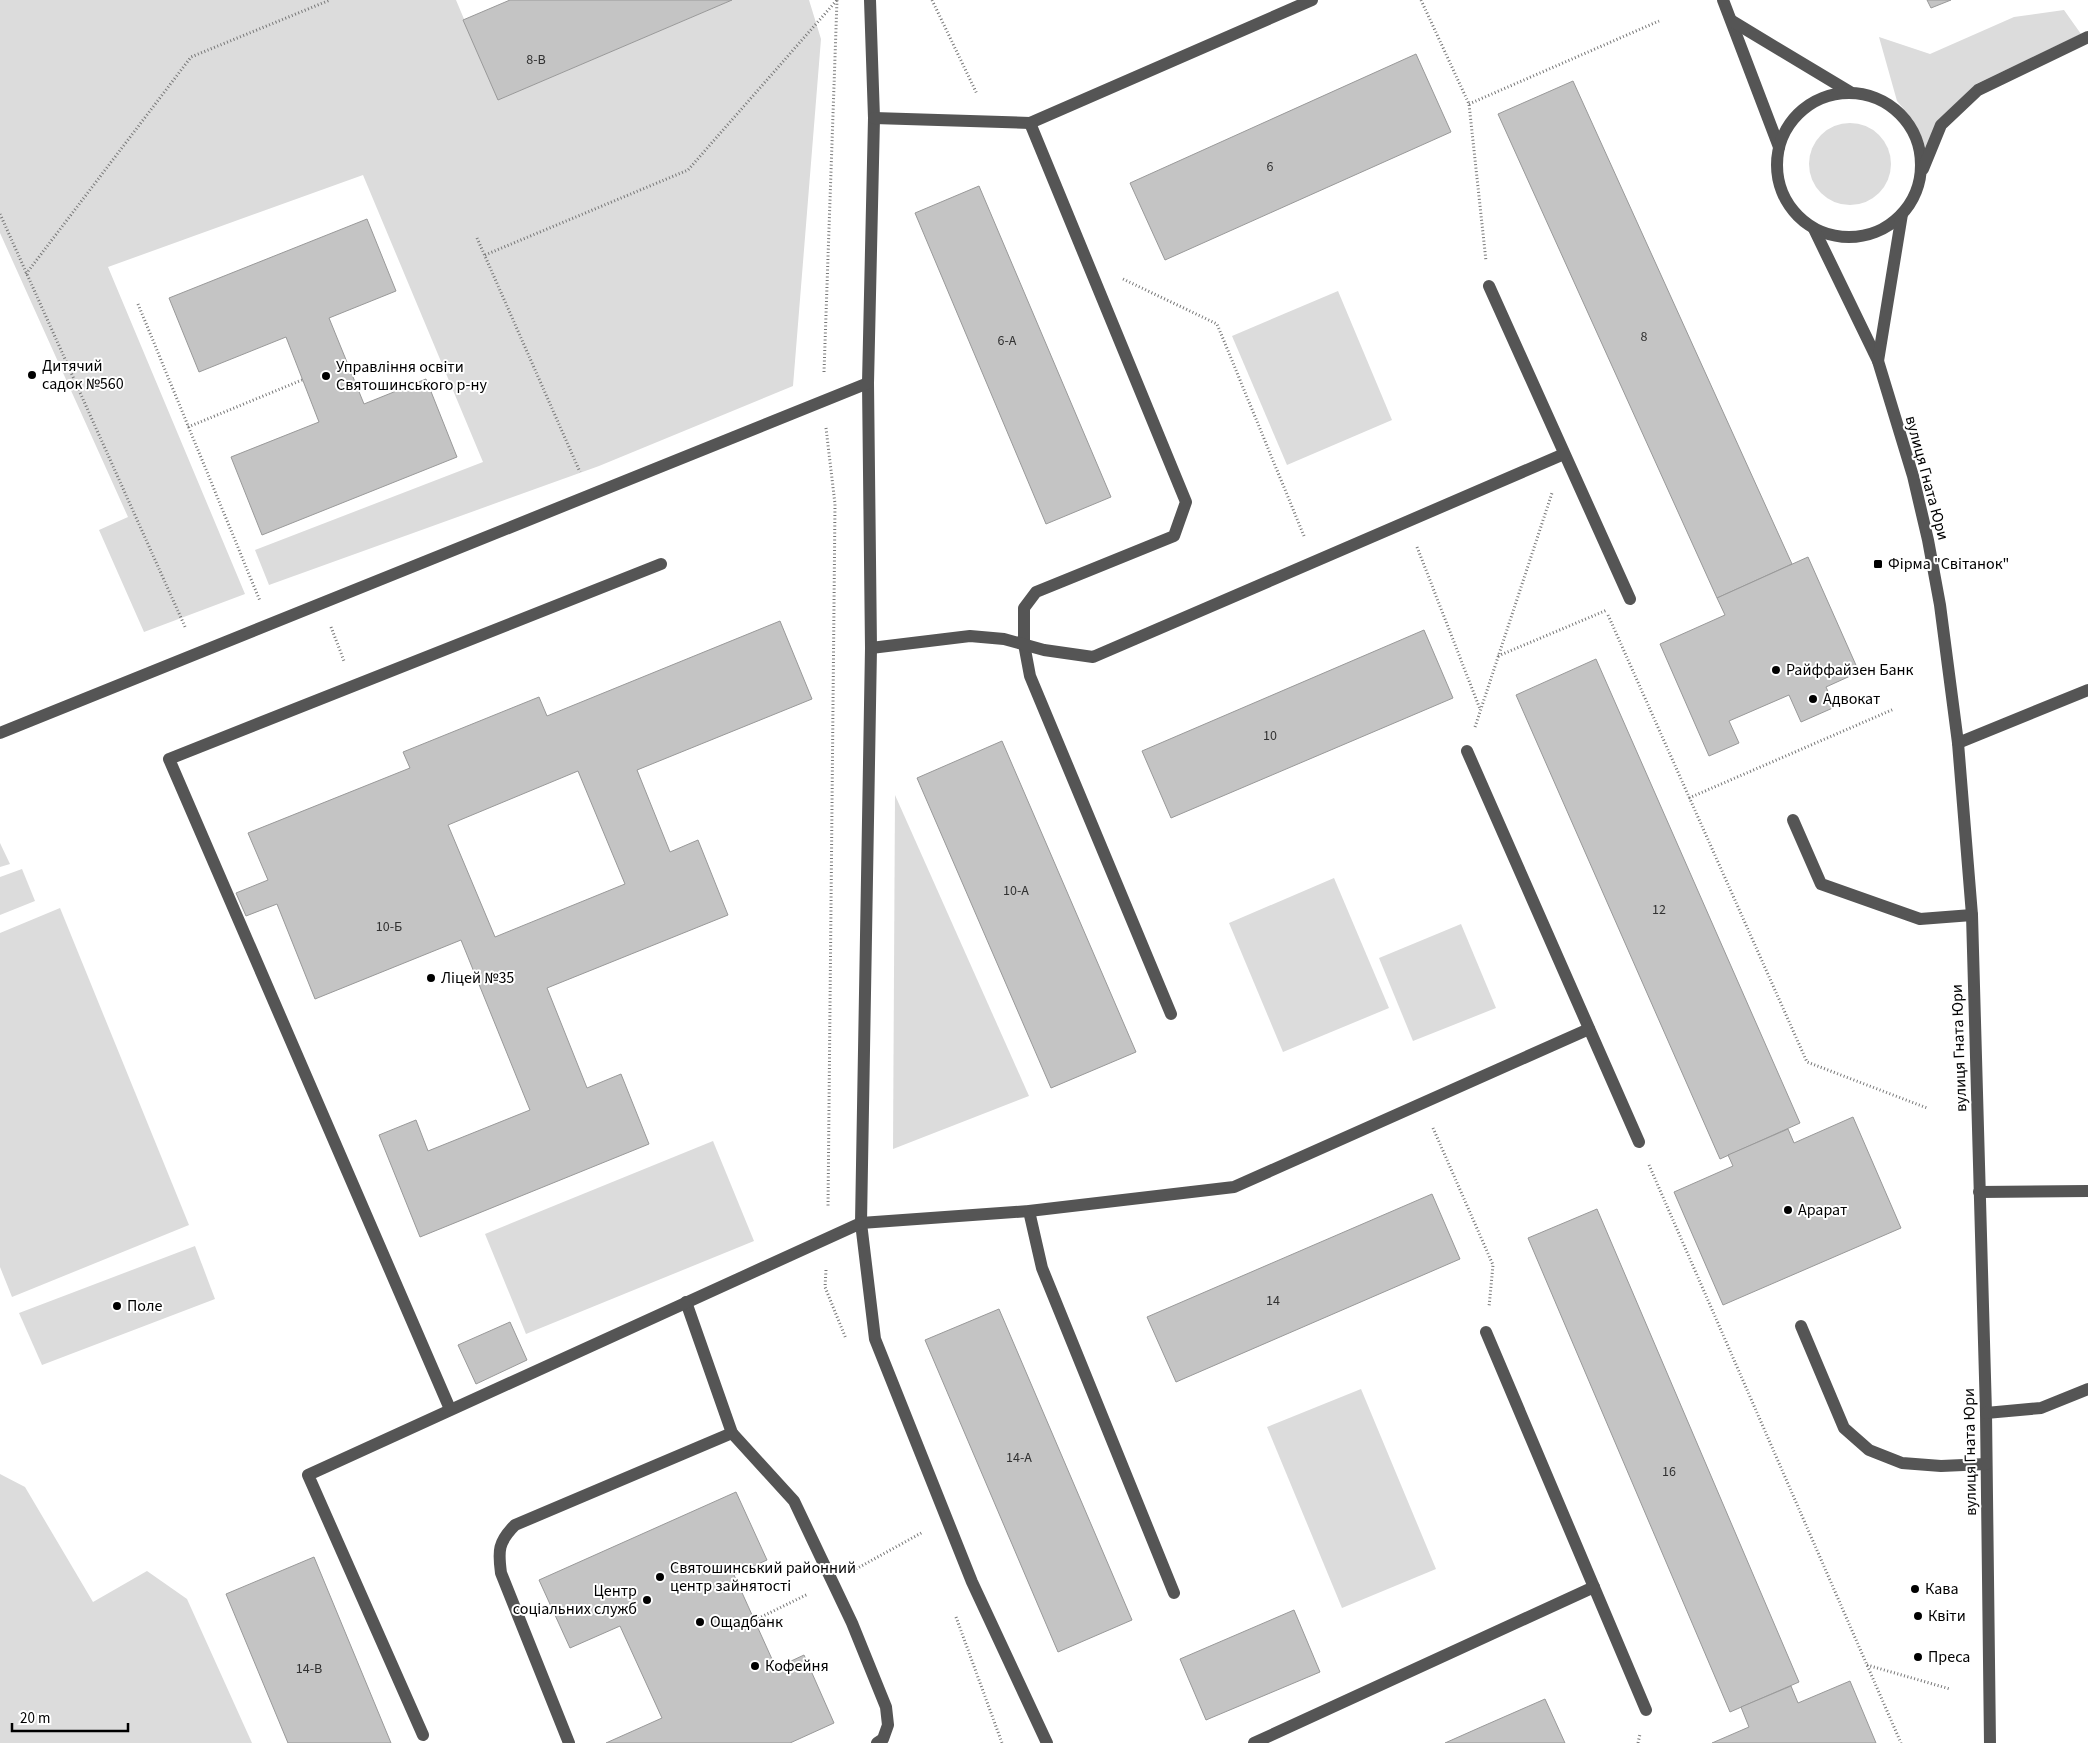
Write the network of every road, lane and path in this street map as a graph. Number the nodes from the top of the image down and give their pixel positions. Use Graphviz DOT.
graph roads {
  1 [pos="330,0"];
  2 [pos="837,0"];
  3 [pos="870,0"];
  4 [pos="932,0"];
  5 [pos="1312,0"];
  6 [pos="1421,0"];
  7 [pos="1723,0"];
  8 [pos="1659,21"];
  9 [pos="1732,21"];
  10 [pos="2088,38"];
  11 [pos="1850,92"];
  12 [pos="1469,104"];
  13 [pos="874,118"];
  14 [pos="991,122"];
  15 [pos="1030,123"];
  16 [pos="1779,147"];
  17 [pos="1922,172"];
  18 [pos="0,214"];
  19 [pos="1902,214"];
  20 [pos="1814,229"];
  21 [pos="477,238"];
  22 [pos="485,255"];
  23 [pos="1087,262"];
  24 [pos="26,274"];
  25 [pos="1488,286"];
  26 [pos="138,304"];
  27 [pos="1878,361"];
  28 [pos="302,380"];
  29 [pos="868,383"];
  30 [pos="188,427"];
  31 [pos="1564,454"];
  32 [pos="590,495"];
  33 [pos="1407,522"];
  34 [pos="1315,562"];
  35 [pos="661,564"];
  36 [pos="1630,599"];
  37 [pos="322,603"];
  38 [pos="1605,610"];
  39 [pos="270,624"];
  40 [pos="1024,644"];
  41 [pos="871,648"];
  42 [pos="197,654"];
  43 [pos="1498,656"];
  44 [pos="353,686"];
  45 [pos="2088,690"];
  46 [pos="1894,708"];
  47 [pos="1480,710"];
  48 [pos="0,733"];
  49 [pos="1958,743"];
  50 [pos="1467,751"];
  51 [pos="1689,798"];
  52 [pos="1793,820"];
  53 [pos="1972,915"];
  54 [pos="1171,1014"];
  55 [pos="1589,1029"];
  56 [pos="1422,1103"];
  57 [pos="1927,1108"];
  58 [pos="1639,1142"];
  59 [pos="2088,1190"];
  60 [pos="1979,1192"];
  61 [pos="1029,1211"];
  62 [pos="861,1223"];
  63 [pos="686,1302"];
  64 [pos="1801,1326"];
  65 [pos="1486,1332"];
  66 [pos="2088,1389"];
  67 [pos="450,1409"];
  68 [pos="1986,1412"];
  69 [pos="732,1432"];
  70 [pos="1986,1464"];
  71 [pos="1594,1587"];
  72 [pos="1174,1593"];
  73 [pos="1867,1665"];
  74 [pos="1950,1689"];
  75 [pos="1646,1710"];
  76 [pos="423,1736"];
  77 [pos="569,1743"];
  78 [pos="878,1743"];
  79 [pos="1047,1743"];
  80 [pos="1254,1743"];
  81 [pos="1901,1743"];
  82 [pos="1990,1743"];
  1 -- 24 [label="path"];
  2 -- 22 [label="path"];
  3 -- 13 [label="street"];
  4 -- 14 [label="path"];
  5 -- 15 [label="street"];
  6 -- 12 [label="path"];
  7 -- 9 [label="street"];
  8 -- 12 [label="path"];
  9 -- 11 [label="street"];
  9 -- 16 [label="street"];
  10 -- 17 [label="street"];
  11 -- 16 [label="street"];
  11 -- 17 [label="street"];
  12 -- 25 [label="path"];
  13 -- 14 [label="street"];
  13 -- 29 [label="street"];
  14 -- 15 [label="street"];
  15 -- 23 [label="street"];
  16 -- 20 [label="street"];
  17 -- 19 [label="street"];
  18 -- 24 [label="path"];
  19 -- 20 [label="street"];
  19 -- 27 [label="street, вулиця Гната Юри"];
  20 -- 27 [label="street, вулиця Гната Юри"];
  21 -- 22 [label="path"];
  22 -- 32 [label="path"];
  23 -- 34 [label="path"];
  23 -- 40 [label="street"];
  24 -- 42 [label="path"];
  25 -- 31 [label="street"];
  26 -- 30 [label="path"];
  27 -- 49 [label="street, вулиця Гната Юри"];
  28 -- 30 [label="path"];
  29 -- 32 [label="street"];
  29 -- 41 [label="street"];
  30 -- 39 [label="path"];
  31 -- 33 [label="street"];
  31 -- 36 [label="street"];
  31 -- 43 [label="path"];
  32 -- 37 [label="street"];
  33 -- 34 [label="street"];
  33 -- 47 [label="path"];
  34 -- 40 [label="street"];
  35 -- 44 [label="street"];
  36 -- 38 [label="path"];
  37 -- 39 [label="street"];
  37 -- 44 [label="path"];
  38 -- 43 [label="path"];
  38 -- 51 [label="path"];
  39 -- 42 [label="street"];
  40 -- 41 [label="street"];
  40 -- 54 [label="street"];
  41 -- 62 [label="street"];
  42 -- 48 [label="street"];
  43 -- 47 [label="path"];
  44 -- 67 [label="street"];
  45 -- 49 [label="street"];
  46 -- 51 [label="path"];
  47 -- 50 [label="path"];
  49 -- 53 [label="street, вулиця Гната Юри"];
  50 -- 55 [label="street"];
  51 -- 57 [label="path"];
  52 -- 53 [label="street"];
  53 -- 60 [label="street, вулиця Гната Юри"];
  55 -- 56 [label="street"];
  55 -- 58 [label="street"];
  56 -- 61 [label="street"];
  56 -- 65 [label="path"];
  58 -- 73 [label="path"];
  59 -- 60 [label="street"];
  60 -- 68 [label="street, вулиця Гната Юри"];
  61 -- 62 [label="street"];
  61 -- 72 [label="street"];
  62 -- 63 [label="street"];
  62 -- 79 [label="street"];
  63 -- 67 [label="street"];
  63 -- 69 [label="street"];
  64 -- 70 [label="street"];
  65 -- 71 [label="street"];
  66 -- 68 [label="street"];
  67 -- 76 [label="street"];
  68 -- 70 [label="street, вулиця Гната Юри"];
  69 -- 77 [label="street"];
  69 -- 78 [label="street"];
  70 -- 82 [label="street, вулиця Гната Юри"];
  71 -- 75 [label="street"];
  71 -- 80 [label="street"];
  73 -- 74 [label="path"];
  73 -- 81 [label="path"];
}
